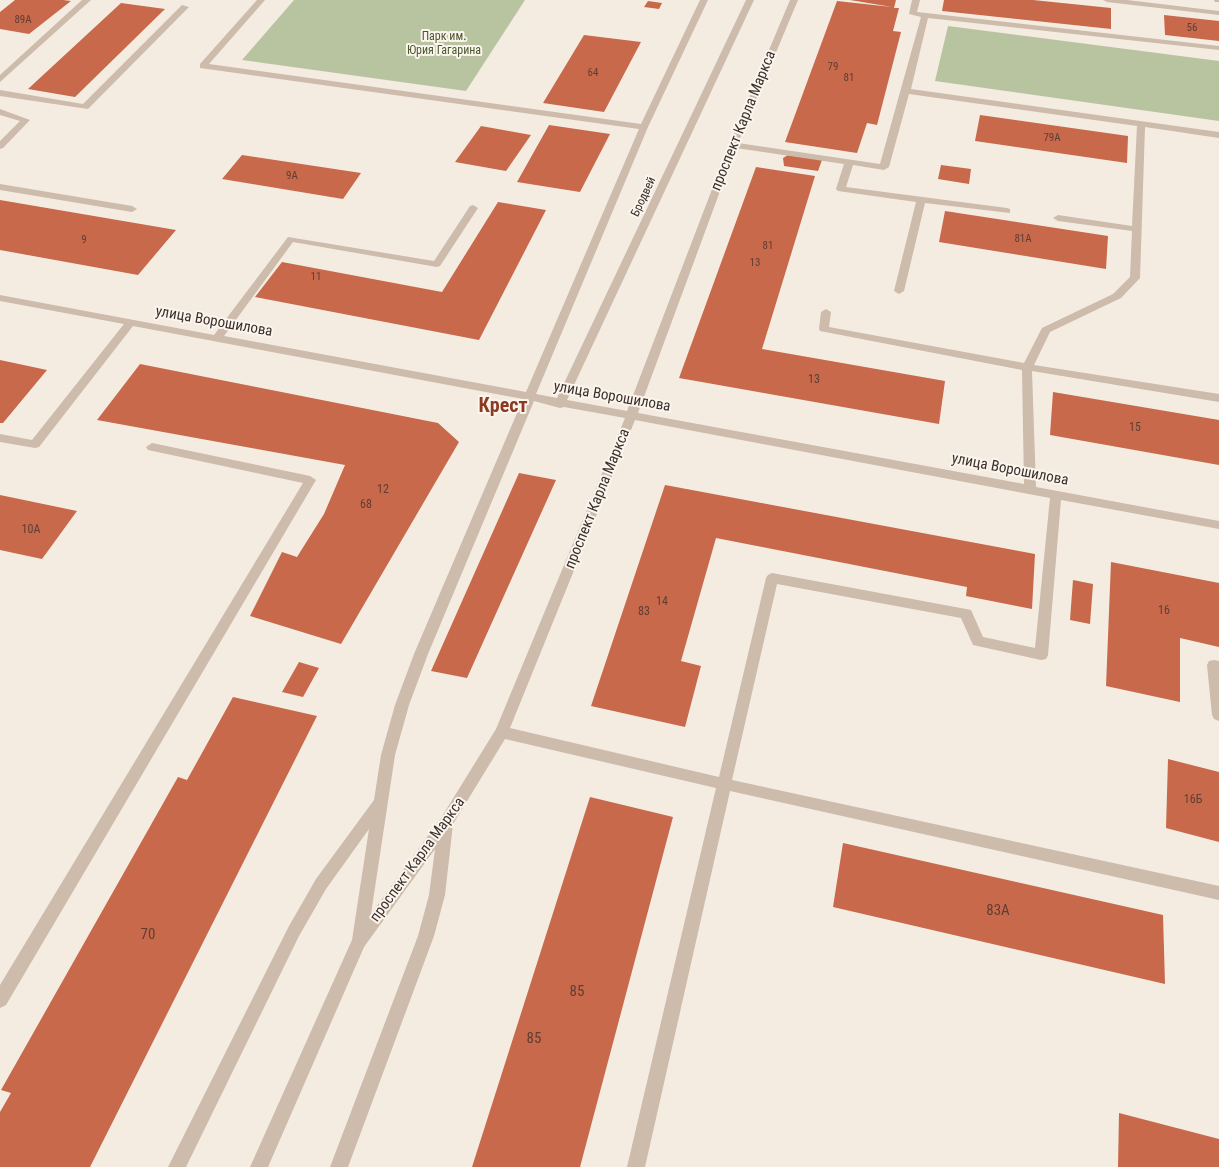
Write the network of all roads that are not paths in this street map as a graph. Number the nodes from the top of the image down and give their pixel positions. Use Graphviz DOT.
graph roads {
  1 [pos="87,0"];
  2 [pos="261,0"];
  3 [pos="704,0"];
  4 [pos="750,0"];
  5 [pos="794,0"];
  6 [pos="916,0"];
  7 [pos="1107,0"];
  8 [pos="1121,1"];
  9 [pos="185,7"];
  10 [pos="1219,13"];
  11 [pos="925,15"];
  12 [pos="1219,48"];
  13 [pos="0,79"];
  14 [pos="906,91"];
  15 [pos="0,93"];
  16 [pos="0,112"];
  17 [pos="1141,126"];
  18 [pos="644,127"];
  19 [pos="1219,135"];
  20 [pos="733,145"];
  21 [pos="0,146"];
  22 [pos="849,162"];
  23 [pos="0,187"];
  24 [pos="921,200"];
  25 [pos="473,208"];
  26 [pos="132,209"];
  27 [pos="1006,211"];
  28 [pos="1058,218"];
  29 [pos="1136,228"];
  30 [pos="899,291"];
  31 [pos="0,298"];
  32 [pos="826,312"];
  33 [pos="131,322"];
  34 [pos="218,338"];
  35 [pos="1027,367"];
  36 [pos="530,397"];
  37 [pos="1219,398"];
  38 [pos="560,404"];
  39 [pos="631,416"];
  40 [pos="0,438"];
  41 [pos="152,447"];
  42 [pos="1030,488"];
  43 [pos="1056,494"];
  44 [pos="1219,525"];
  45 [pos="1219,666"];
  46 [pos="1219,715"];
  47 [pos="502,732"];
  48 [pos="724,784"];
  49 [pos="380,803"];
  50 [pos="446,823"];
  51 [pos="1219,893"];
  52 [pos="359,942"];
  53 [pos="0,1000"];
  54 [pos="178,1167"];
  55 [pos="260,1167"];
  56 [pos="339,1167"];
  57 [pos="636,1167"];
  1 -- 13 [label="street"];
  2 -- 18 [label="street"];
  3 -- 18 [label="street, проспект Карла Маркса"];
  4 -- 38 [label="street, Бродвей"];
  5 -- 20 [label="street, проспект Карла Маркса"];
  6 -- 11 [label="street"];
  7 -- 8 [label="street"];
  8 -- 10 [label="street"];
  9 -- 15 [label="street"];
  11 -- 12 [label="street"];
  11 -- 14 [label="street"];
  14 -- 17 [label="street"];
  14 -- 22 [label="street"];
  16 -- 21 [label="street"];
  17 -- 19 [label="street"];
  17 -- 29 [label="street"];
  18 -- 36 [label="street, проспект Карла Маркса"];
  20 -- 22 [label="street"];
  20 -- 39 [label="street, проспект Карла Маркса"];
  22 -- 24 [label="street"];
  23 -- 26 [label="street"];
  24 -- 27 [label="street"];
  24 -- 30 [label="street"];
  25 -- 34 [label="street"];
  28 -- 29 [label="street"];
  29 -- 35 [label="street"];
  31 -- 33 [label="street, улица Ворошилова"];
  32 -- 35 [label="street"];
  33 -- 34 [label="street, улица Ворошилова"];
  33 -- 40 [label="street"];
  34 -- 36 [label="street, улица Ворошилова"];
  35 -- 37 [label="street"];
  35 -- 42 [label="street"];
  36 -- 38 [label="street, улица Ворошилова"];
  36 -- 49 [label="street, проспект Карла Маркса"];
  38 -- 39 [label="street, улица Ворошилова"];
  39 -- 42 [label="street, улица Ворошилова"];
  39 -- 47 [label="street, проспект Карла Маркса"];
  41 -- 53 [label="street"];
  42 -- 43 [label="street, улица Ворошилова"];
  43 -- 44 [label="street, улица Ворошилова"];
  43 -- 48 [label="street"];
  45 -- 46 [label="street"];
  47 -- 48 [label="street"];
  47 -- 50 [label="street, проспект Карла Маркса"];
  48 -- 51 [label="street"];
  48 -- 57 [label="street"];
  49 -- 52 [label="street, проспект Карла Маркса"];
  49 -- 54 [label="street"];
  50 -- 52 [label="street, проспект Карла Маркса"];
  50 -- 56 [label="street"];
  52 -- 55 [label="street, проспект Карла Маркса"];
}
